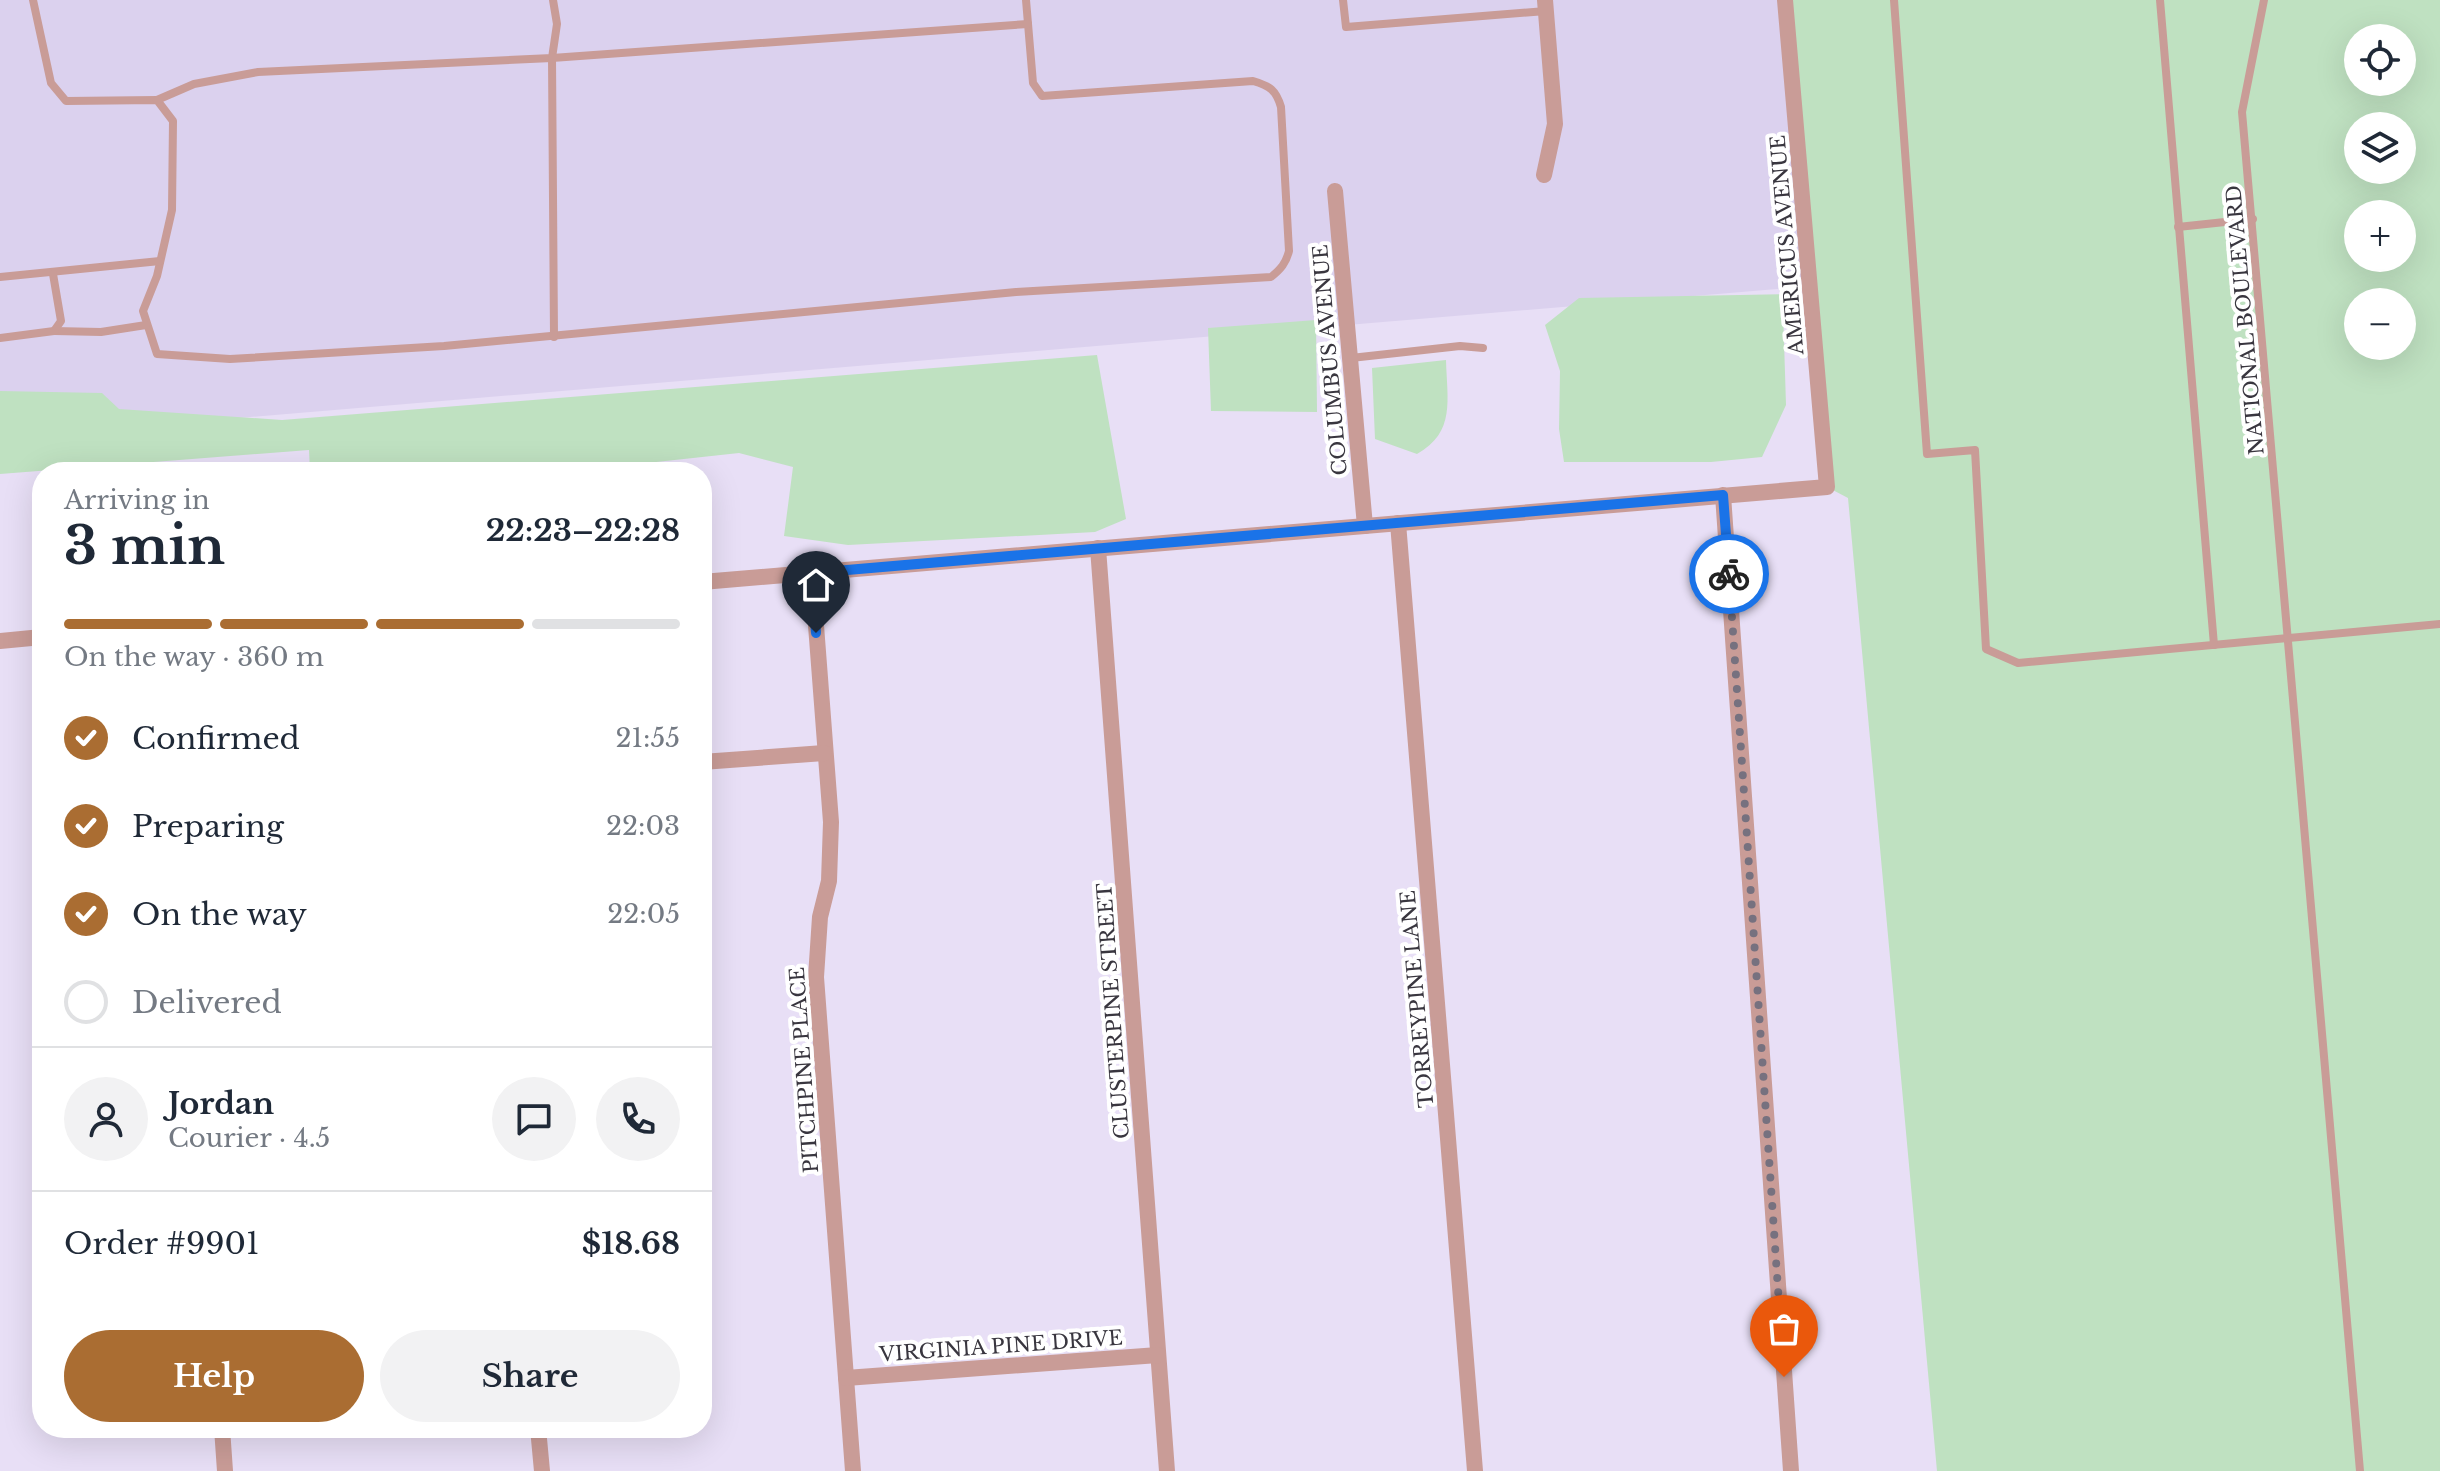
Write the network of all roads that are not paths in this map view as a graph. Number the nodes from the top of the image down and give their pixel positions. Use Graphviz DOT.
graph roads {
  1 [pos="33,0"];
  2 [pos="553,0"];
  3 [pos="1026,0"];
  4 [pos="1343,0"];
  5 [pos="1785,0"];
  6 [pos="1894,0"];
  7 [pos="2160,0"];
  8 [pos="2264,0"];
  9 [pos="1545,6"];
  10 [pos="1028,24"];
  11 [pos="552,58"];
  12 [pos="157,100"];
  13 [pos="1544,175"];
  14 [pos="1335,191"];
  15 [pos="2253,219"];
  16 [pos="2178,227"];
  17 [pos="160,261"];
  18 [pos="53,274"];
  19 [pos="0,277"];
  20 [pos="146,325"];
  21 [pos="54,331"];
  22 [pos="554,337"];
  23 [pos="0,338"];
  24 [pos="1483,348"];
  25 [pos="1350,358"];
  26 [pos="1723,495"];
  27 [pos="1398,523"];
  28 [pos="1365,526"];
  29 [pos="1098,548"];
  30 [pos="812,573"];
  31 [pos="712,581"];
  32 [pos="2440,624"];
  33 [pos="32,638"];
  34 [pos="2289,638"];
  35 [pos="0,641"];
  36 [pos="2214,645"];
  37 [pos="824,753"];
  38 [pos="712,761"];
  39 [pos="1158,1355"];
  40 [pos="846,1378"];
  41 [pos="223,1438"];
  42 [pos="539,1438"];
  43 [pos="225,1471"];
  44 [pos="542,1471"];
  45 [pos="853,1471"];
  46 [pos="1167,1471"];
  47 [pos="1475,1471"];
  48 [pos="1791,1471"];
  49 [pos="2360,1471"];
  1 -- 12 [label="lane"];
  2 -- 11 [label="lane"];
  3 -- 10 [label="lane"];
  4 -- 9 [label="lane"];
  5 -- 26 [label="street, AMERICUS AVENUE"];
  6 -- 36 [label="lane"];
  7 -- 16 [label="lane"];
  8 -- 15 [label="lane, NATIONAL BOULEVARD"];
  9 -- 13 [label="street"];
  10 -- 11 [label="lane"];
  10 -- 22 [label="lane"];
  11 -- 12 [label="lane"];
  11 -- 22 [label="lane"];
  12 -- 17 [label="lane"];
  14 -- 25 [label="street, COLUMBUS AVENUE"];
  15 -- 16 [label="lane"];
  15 -- 34 [label="lane, NATIONAL BOULEVARD"];
  16 -- 36 [label="lane"];
  17 -- 18 [label="lane"];
  17 -- 20 [label="lane"];
  18 -- 19 [label="lane"];
  18 -- 21 [label="lane"];
  20 -- 21 [label="lane"];
  20 -- 22 [label="lane"];
  21 -- 23 [label="lane"];
  24 -- 25 [label="lane"];
  25 -- 28 [label="street, COLUMBUS AVENUE"];
  26 -- 27 [label="street"];
  26 -- 48 [label="street"];
  27 -- 28 [label="street"];
  27 -- 47 [label="street, TORREYPINE LANE"];
  28 -- 29 [label="street"];
  29 -- 30 [label="street"];
  29 -- 39 [label="street, CLUSTERPINE STREET"];
  30 -- 31 [label="street"];
  30 -- 37 [label="street, PITCHPINE PLACE"];
  32 -- 34 [label="lane"];
  33 -- 35 [label="street"];
  34 -- 36 [label="lane"];
  34 -- 49 [label="lane, NATIONAL BOULEVARD"];
  37 -- 38 [label="street"];
  37 -- 40 [label="street, PITCHPINE PLACE"];
  39 -- 40 [label="street, VIRGINIA PINE DRIVE"];
  39 -- 46 [label="street, CLUSTERPINE STREET"];
  40 -- 45 [label="street, PITCHPINE PLACE"];
  41 -- 43 [label="street"];
  42 -- 44 [label="street"];
}
